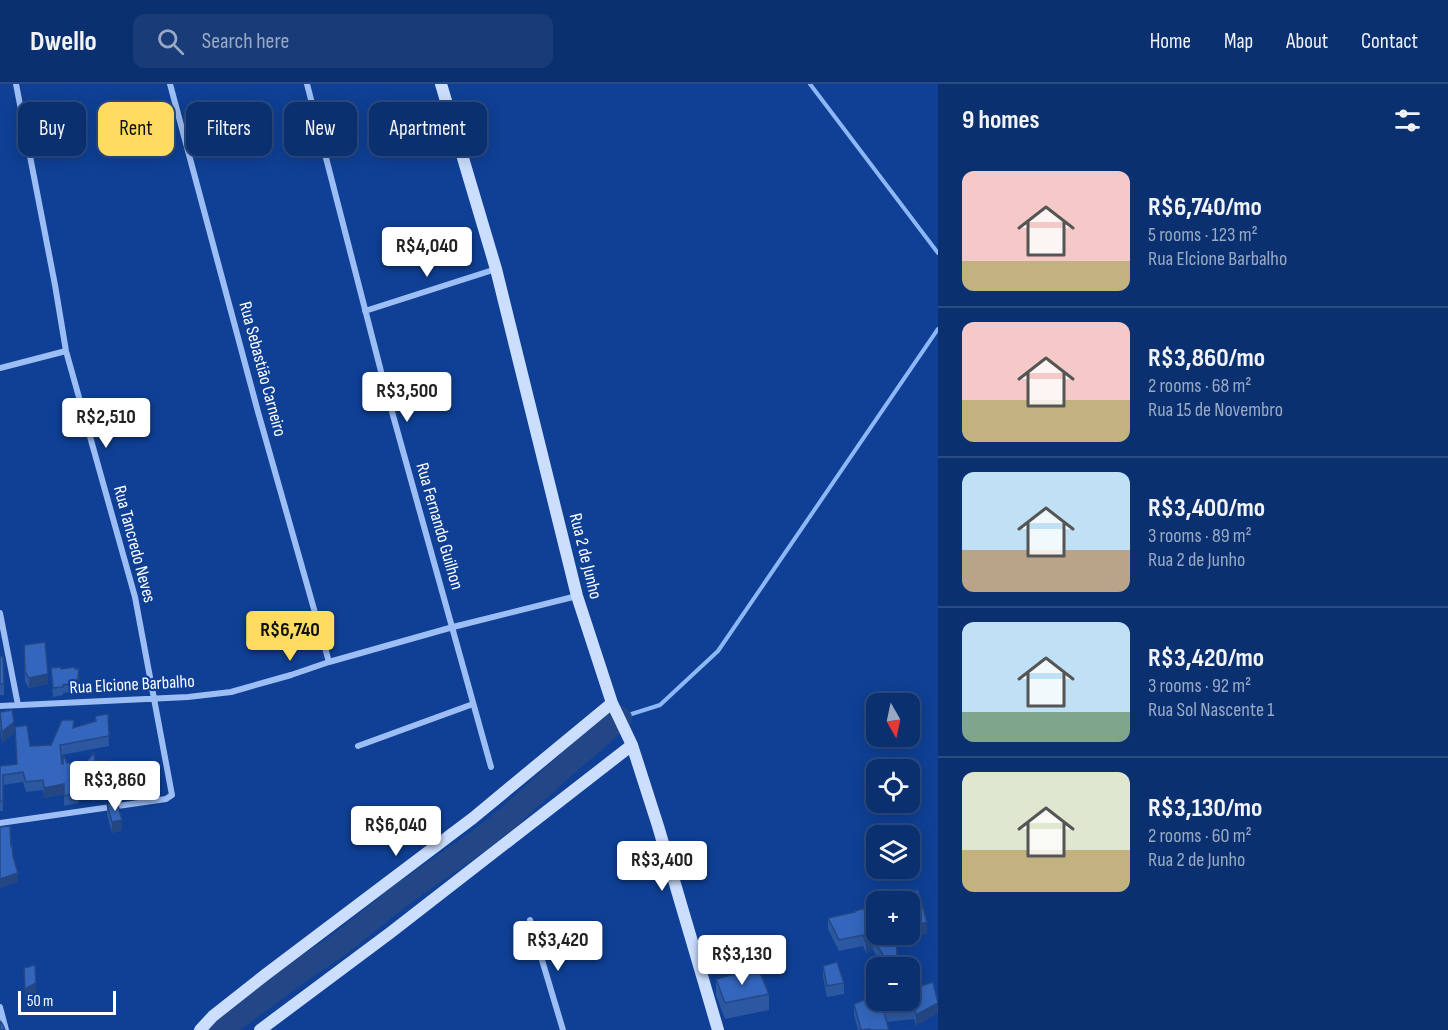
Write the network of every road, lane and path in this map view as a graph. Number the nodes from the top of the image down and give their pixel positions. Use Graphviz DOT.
graph roads {
  1 [pos="16,84"];
  2 [pos="170,84"];
  3 [pos="307,84"];
  4 [pos="441,84"];
  5 [pos="496,269"];
  6 [pos="365,311"];
  7 [pos="66,351"];
  8 [pos="0,368"];
  9 [pos="577,596"];
  10 [pos="0,613"];
  11 [pos="453,627"];
  12 [pos="329,662"];
  13 [pos="155,698"];
  14 [pos="612,703"];
  15 [pos="473,704"];
  16 [pos="18,705"];
  17 [pos="0,706"];
  18 [pos="632,745"];
  19 [pos="358,746"];
  20 [pos="491,767"];
  21 [pos="0,823"];
  22 [pos="530,920"];
  23 [pos="0,1007"];
  24 [pos="6,1030"];
  25 [pos="200,1030"];
  26 [pos="260,1030"];
  27 [pos="562,1030"];
  28 [pos="718,1030"];
  1 -- 7 [label="street, Rua Tancredo Neves"];
  2 -- 12 [label="street, Rua Sebastião Carneiro"];
  3 -- 6 [label="street, Rua Fernando Guilhon"];
  4 -- 5 [label="street, Rua 2 de Junho"];
  5 -- 6 [label="street"];
  5 -- 9 [label="street, Rua 2 de Junho"];
  6 -- 11 [label="street, Rua Fernando Guilhon"];
  7 -- 8 [label="street"];
  7 -- 13 [label="street, Rua Tancredo Neves"];
  9 -- 11 [label="street, Rua Elcione Barbalho"];
  9 -- 14 [label="street, Rua 2 de Junho"];
  10 -- 16 [label="street"];
  11 -- 12 [label="street, Rua Elcione Barbalho"];
  11 -- 15 [label="street, Rua Fernando Guilhon"];
  12 -- 13 [label="street, Rua Elcione Barbalho"];
  13 -- 16 [label="street, Rua Elcione Barbalho"];
  13 -- 21 [label="street, Rua Tancredo Neves"];
  14 -- 18 [label="street, Rua 2 de Junho"];
  14 -- 25 [label="street"];
  15 -- 19 [label="street"];
  15 -- 20 [label="street, Rua Fernando Guilhon"];
  16 -- 17 [label="street, Rua Elcione Barbalho"];
  18 -- 26 [label="street"];
  18 -- 28 [label="street, Rua 2 de Junho"];
  22 -- 27 [label="street"];
  23 -- 24 [label="street"];
}
